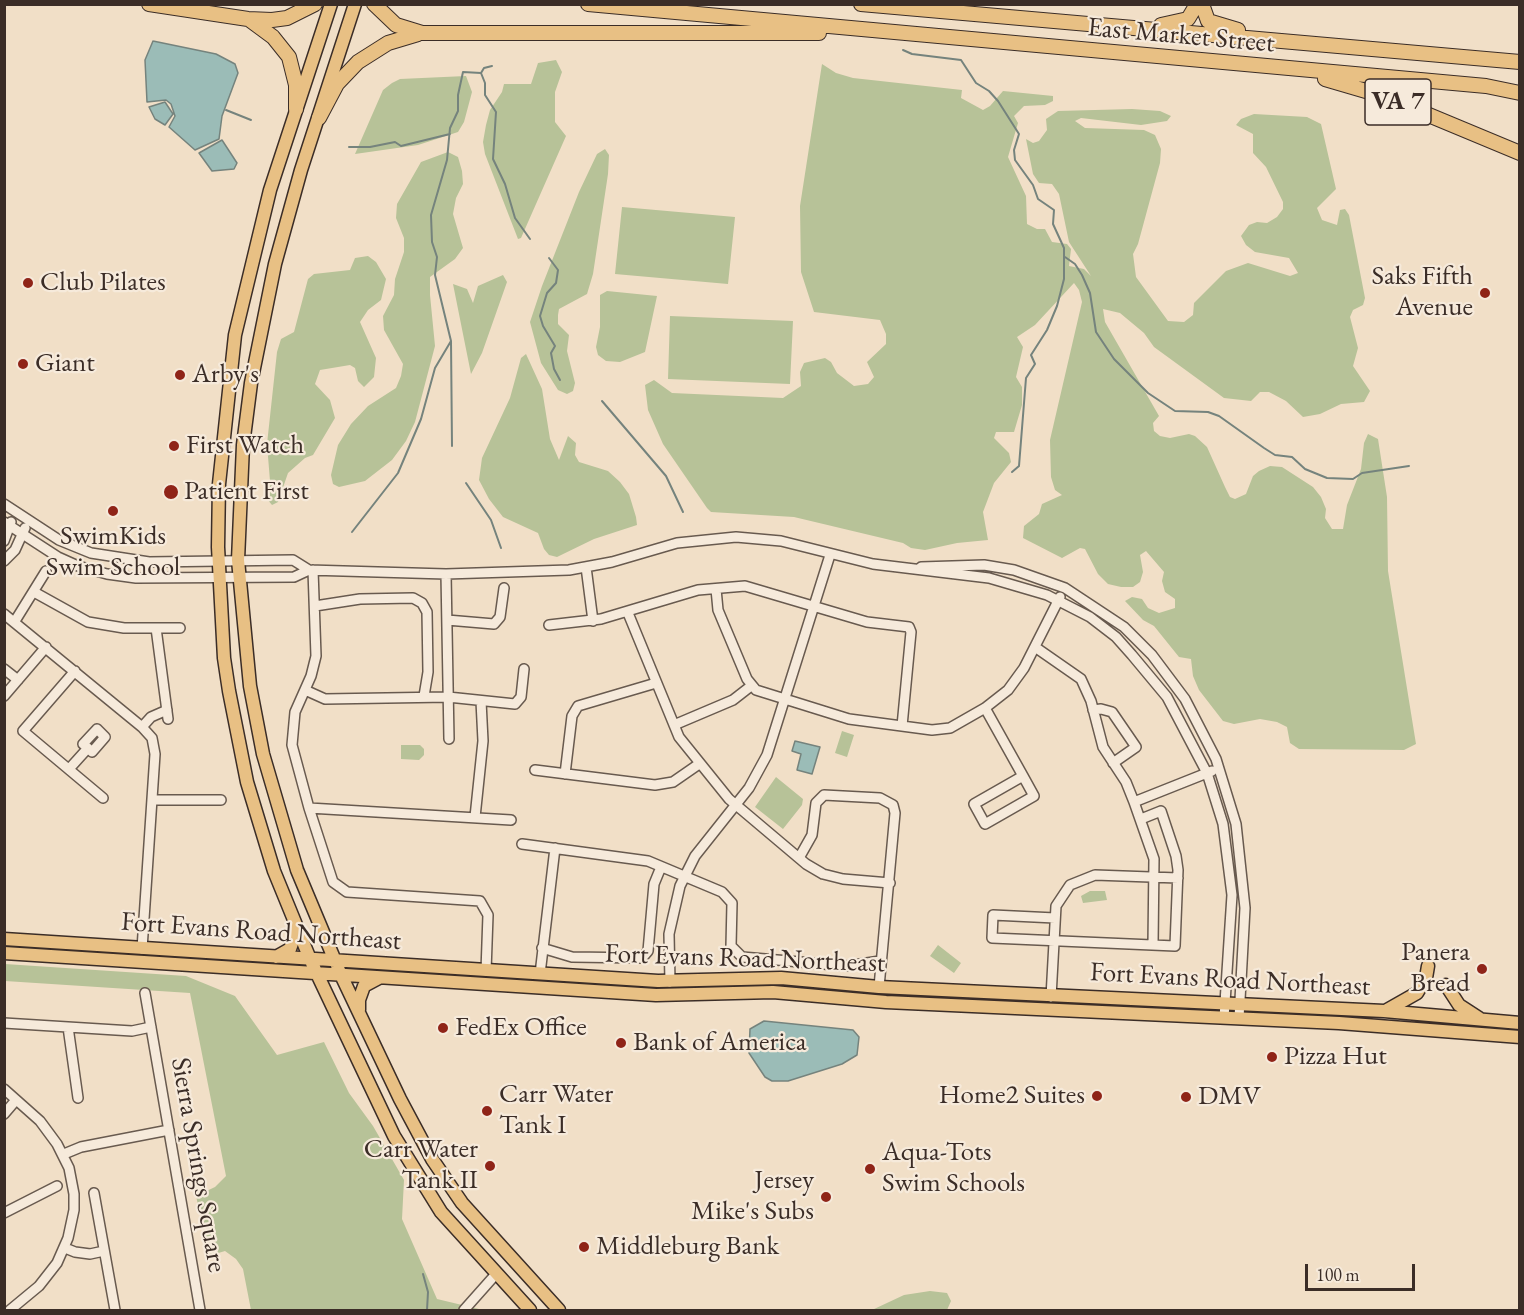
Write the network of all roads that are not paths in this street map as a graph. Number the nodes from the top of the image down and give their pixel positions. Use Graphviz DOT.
graph roads {
  1 [pos="149,4"];
  2 [pos="315,4"];
  3 [pos="331,4"];
  4 [pos="588,4"];
  5 [pos="861,4"];
  6 [pos="1197,4"];
  7 [pos="1202,4"];
  8 [pos="355,5"];
  9 [pos="375,6"];
  10 [pos="248,19"];
  11 [pos="1138,28"];
  12 [pos="875,31"];
  13 [pos="422,33"];
  14 [pos="1269,38"];
  15 [pos="1520,62"];
  16 [pos="1270,68"];
  17 [pos="1520,91"];
  18 [pos="296,109"];
  19 [pos="319,118"];
  20 [pos="1520,153"];
  21 [pos="4,504"];
  22 [pos="15,511"];
  23 [pos="28,520"];
  24 [pos="7,523"];
  25 [pos="23,534"];
  26 [pos="4,541"];
  27 [pos="830,555"];
  28 [pos="218,560"];
  29 [pos="238,560"];
  30 [pos="4,561"];
  31 [pos="586,567"];
  32 [pos="901,568"];
  33 [pos="311,570"];
  34 [pos="46,571"];
  35 [pos="446,574"];
  36 [pos="219,578"];
  37 [pos="239,578"];
  38 [pos="504,588"];
  39 [pos="1065,588"];
  40 [pos="716,589"];
  41 [pos="34,592"];
  42 [pos="1059,601"];
  43 [pos="315,606"];
  44 [pos="814,607"];
  45 [pos="628,613"];
  46 [pos="4,614"];
  47 [pos="447,620"];
  48 [pos="15,621"];
  49 [pos="593,621"];
  50 [pos="549,625"];
  51 [pos="156,628"];
  52 [pos="180,628"];
  53 [pos="46,647"];
  54 [pos="1035,647"];
  55 [pos="4,669"];
  56 [pos="524,669"];
  57 [pos="75,671"];
  58 [pos="18,680"];
  59 [pos="656,683"];
  60 [pos="751,686"];
  61 [pos="305,690"];
  62 [pos="4,696"];
  63 [pos="424,696"];
  64 [pos="448,697"];
  65 [pos="481,701"];
  66 [pos="785,701"];
  67 [pos="985,708"];
  68 [pos="1094,710"];
  69 [pos="674,725"];
  70 [pos="902,726"];
  71 [pos="142,727"];
  72 [pos="449,739"];
  73 [pos="88,748"];
  74 [pos="1113,763"];
  75 [pos="699,764"];
  76 [pos="1219,768"];
  77 [pos="69,769"];
  78 [pos="535,770"];
  79 [pos="1208,773"];
  80 [pos="565,774"];
  81 [pos="1023,776"];
  82 [pos="103,798"];
  83 [pos="152,800"];
  84 [pos="221,800"];
  85 [pos="1134,802"];
  86 [pos="735,805"];
  87 [pos="309,808"];
  88 [pos="475,817"];
  89 [pos="1141,819"];
  90 [pos="511,820"];
  91 [pos="522,844"];
  92 [pos="555,848"];
  93 [pos="799,858"];
  94 [pos="661,867"];
  95 [pos="684,877"];
  96 [pos="1155,877"];
  97 [pos="1178,878"];
  98 [pos="890,883"];
  99 [pos="1055,918"];
  100 [pos="297,929"];
  101 [pos="4,939"];
  102 [pos="1054,941"];
  103 [pos="1153,945"];
  104 [pos="142,948"];
  105 [pos="542,948"];
  106 [pos="4,953"];
  107 [pos="276,957"];
  108 [pos="69,958"];
  109 [pos="310,959"];
  110 [pos="335,961"];
  111 [pos="880,961"];
  112 [pos="1428,966"];
  113 [pos="486,971"];
  114 [pos="317,973"];
  115 [pos="540,974"];
  116 [pos="341,975"];
  117 [pos="379,978"];
  118 [pos="670,982"];
  119 [pos="1446,985"];
  120 [pos="879,987"];
  121 [pos="145,993"];
  122 [pos="1051,996"];
  123 [pos="1226,1004"];
  124 [pos="1241,1005"];
  125 [pos="1384,1011"];
  126 [pos="359,1012"];
  127 [pos="1224,1018"];
  128 [pos="1239,1018"];
  129 [pos="1482,1020"];
  130 [pos="4,1023"];
  131 [pos="1520,1023"];
  132 [pos="68,1027"];
  133 [pos="151,1027"];
  134 [pos="1520,1037"];
  135 [pos="4,1089"];
  136 [pos="78,1098"];
  137 [pos="16,1100"];
  138 [pos="4,1114"];
  139 [pos="169,1130"];
  140 [pos="64,1154"];
  141 [pos="57,1186"];
  142 [pos="94,1193"];
  143 [pos="4,1212"];
  144 [pos="65,1248"];
  145 [pos="104,1251"];
  146 [pos="496,1274"];
  147 [pos="10,1311"];
  148 [pos="115,1311"];
  149 [pos="200,1311"];
  150 [pos="464,1311"];
  151 [pos="530,1311"];
  152 [pos="559,1311"];
  1 -- 10 [label="highway"];
  2 -- 10 [label="highway"];
  3 -- 18 [label="main road"];
  4 -- 12 [label="highway, East Market Street / VA 7"];
  5 -- 11 [label="highway, East Market Street / VA 7"];
  6 -- 11 [label="highway"];
  7 -- 14 [label="highway"];
  8 -- 19 [label="main road"];
  9 -- 13 [label="highway"];
  10 -- 18 [label="highway"];
  11 -- 14 [label="highway, East Market Street / VA 7"];
  12 -- 13 [label="highway"];
  12 -- 16 [label="highway, East Market Street / VA 7"];
  13 -- 19 [label="highway"];
  14 -- 15 [label="highway, East Market Street / VA 7"];
  16 -- 17 [label="highway, East Market Street"];
  16 -- 20 [label="highway, VA 7"];
  18 -- 28 [label="main road"];
  19 -- 29 [label="main road"];
  21 -- 22 [label="street"];
  22 -- 23 [label="street"];
  22 -- 24 [label="street"];
  23 -- 25 [label="street"];
  23 -- 28 [label="street"];
  24 -- 25 [label="street"];
  24 -- 26 [label="street"];
  25 -- 30 [label="street"];
  25 -- 36 [label="street"];
  27 -- 31 [label="street"];
  27 -- 32 [label="street"];
  27 -- 44 [label="street"];
  28 -- 29 [label="street"];
  28 -- 36 [label="main road"];
  29 -- 33 [label="street"];
  29 -- 37 [label="main road"];
  31 -- 35 [label="street"];
  31 -- 49 [label="street"];
  32 -- 39 [label="street"];
  32 -- 42 [label="street"];
  33 -- 35 [label="street"];
  33 -- 37 [label="street"];
  33 -- 43 [label="street"];
  34 -- 41 [label="street"];
  35 -- 47 [label="street"];
  36 -- 37 [label="street"];
  36 -- 100 [label="main road"];
  37 -- 110 [label="main road"];
  38 -- 47 [label="street"];
  39 -- 42 [label="street"];
  39 -- 76 [label="street"];
  40 -- 44 [label="street"];
  40 -- 45 [label="street"];
  40 -- 60 [label="street"];
  41 -- 48 [label="street"];
  41 -- 51 [label="street"];
  42 -- 54 [label="street"];
  42 -- 79 [label="street"];
  43 -- 61 [label="street"];
  43 -- 63 [label="street"];
  44 -- 66 [label="street"];
  44 -- 70 [label="street"];
  45 -- 49 [label="street"];
  45 -- 59 [label="street"];
  46 -- 48 [label="street"];
  47 -- 64 [label="street"];
  48 -- 53 [label="street"];
  49 -- 50 [label="street"];
  51 -- 52 [label="street"];
  51 -- 71 [label="street"];
  53 -- 57 [label="street"];
  53 -- 58 [label="street"];
  54 -- 67 [label="street"];
  54 -- 68 [label="street"];
  55 -- 58 [label="street"];
  56 -- 65 [label="street"];
  57 -- 71 [label="street"];
  57 -- 77 [label="street"];
  58 -- 62 [label="street"];
  59 -- 69 [label="street"];
  59 -- 80 [label="street"];
  60 -- 66 [label="street"];
  60 -- 69 [label="street"];
  61 -- 63 [label="street"];
  61 -- 87 [label="street"];
  63 -- 64 [label="street"];
  64 -- 65 [label="street"];
  64 -- 72 [label="street"];
  65 -- 88 [label="street"];
  66 -- 70 [label="street"];
  66 -- 86 [label="street"];
  67 -- 70 [label="street"];
  67 -- 81 [label="street"];
  68 -- 74 [label="street"];
  68 -- 74 [label="street"];
  69 -- 75 [label="street"];
  71 -- 83 [label="street"];
  73 -- 77 [label="street"];
  74 -- 85 [label="street"];
  75 -- 80 [label="street"];
  75 -- 86 [label="street"];
  76 -- 79 [label="street"];
  76 -- 124 [label="street"];
  77 -- 82 [label="street"];
  78 -- 80 [label="street"];
  79 -- 85 [label="street"];
  79 -- 123 [label="street"];
  81 -- 81 [label="street"];
  83 -- 84 [label="street"];
  83 -- 104 [label="street"];
  85 -- 89 [label="street"];
  86 -- 93 [label="street"];
  86 -- 95 [label="street"];
  87 -- 88 [label="street"];
  87 -- 113 [label="street"];
  88 -- 90 [label="street"];
  89 -- 96 [label="street"];
  89 -- 97 [label="street"];
  91 -- 92 [label="street"];
  92 -- 94 [label="street"];
  92 -- 105 [label="street"];
  93 -- 98 [label="street"];
  93 -- 98 [label="street"];
  94 -- 95 [label="street"];
  94 -- 105 [label="street"];
  95 -- 111 [label="street"];
  95 -- 118 [label="street"];
  96 -- 97 [label="street"];
  96 -- 99 [label="street"];
  96 -- 103 [label="street"];
  97 -- 103 [label="street"];
  98 -- 111 [label="street"];
  99 -- 102 [label="street"];
  99 -- 102 [label="street"];
  100 -- 107 [label="main road"];
  100 -- 109 [label="main road"];
  101 -- 104 [label="main road, Fort Evans Road Northeast"];
  102 -- 103 [label="street"];
  102 -- 122 [label="street"];
  104 -- 107 [label="main road, Fort Evans Road Northeast"];
  104 -- 108 [label="main road"];
  105 -- 115 [label="street"];
  106 -- 108 [label="main road, Fort Evans Road Northeast"];
  107 -- 109 [label="main road, Fort Evans Road Northeast"];
  108 -- 114 [label="main road, Fort Evans Road Northeast"];
  109 -- 110 [label="main road, Fort Evans Road Northeast"];
  109 -- 114 [label="main road"];
  110 -- 113 [label="main road, Fort Evans Road Northeast"];
  110 -- 116 [label="main road"];
  111 -- 120 [label="street"];
  112 -- 125 [label="main road"];
  113 -- 115 [label="main road, Fort Evans Road Northeast"];
  114 -- 116 [label="main road, Fort Evans Road Northeast"];
  114 -- 146 [label="main road"];
  115 -- 118 [label="main road, Fort Evans Road Northeast"];
  116 -- 117 [label="main road, Fort Evans Road Northeast"];
  116 -- 126 [label="main road"];
  117 -- 126 [label="main road"];
  117 -- 127 [label="main road, Fort Evans Road Northeast"];
  118 -- 120 [label="main road, Fort Evans Road Northeast"];
  119 -- 129 [label="main road"];
  120 -- 122 [label="main road, Fort Evans Road Northeast"];
  121 -- 133 [label="street, Sierra Springs Square"];
  122 -- 123 [label="main road, Fort Evans Road Northeast"];
  123 -- 124 [label="main road, Fort Evans Road Northeast"];
  123 -- 127 [label="street"];
  124 -- 125 [label="main road, Fort Evans Road Northeast"];
  124 -- 128 [label="street"];
  125 -- 129 [label="main road, Fort Evans Road Northeast"];
  126 -- 152 [label="main road"];
  127 -- 128 [label="main road, Fort Evans Road Northeast"];
  128 -- 134 [label="main road, Fort Evans Road Northeast"];
  129 -- 131 [label="main road, Fort Evans Road Northeast"];
  130 -- 132 [label="street, Sierra Springs Square"];
  132 -- 133 [label="street, Sierra Springs Square"];
  132 -- 136 [label="street"];
  133 -- 139 [label="street, Sierra Springs Square"];
  135 -- 137 [label="street"];
  137 -- 138 [label="street"];
  137 -- 140 [label="street"];
  139 -- 140 [label="street"];
  139 -- 149 [label="street, Sierra Springs Square"];
  140 -- 144 [label="street"];
  141 -- 143 [label="street"];
  142 -- 145 [label="street"];
  144 -- 145 [label="street"];
  144 -- 147 [label="street"];
  145 -- 148 [label="street"];
  146 -- 150 [label="street"];
  146 -- 151 [label="main road"];
}
